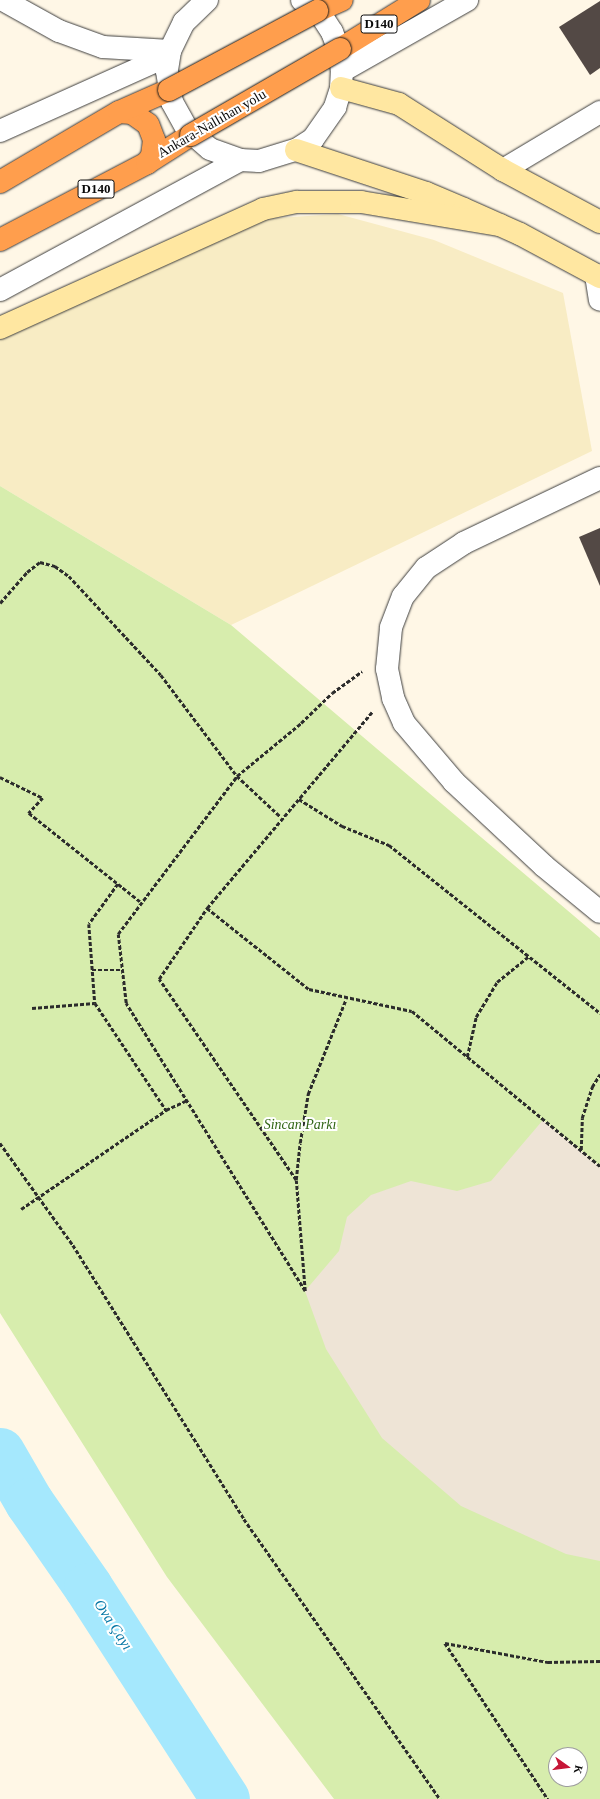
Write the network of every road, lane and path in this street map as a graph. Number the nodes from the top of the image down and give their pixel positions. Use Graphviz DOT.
graph roads {
  1 [pos="3,0"];
  2 [pos="207,0"];
  3 [pos="342,0"];
  4 [pos="420,0"];
  5 [pos="467,0"];
  6 [pos="310,6"];
  7 [pos="170,53"];
  8 [pos="341,79"];
  9 [pos="119,112"];
  10 [pos="600,112"];
  11 [pos="0,131"];
  12 [pos="296,150"];
  13 [pos="240,160"];
  14 [pos="147,163"];
  15 [pos="503,170"];
  16 [pos="0,182"];
  17 [pos="600,222"];
  18 [pos="500,225"];
  19 [pos="0,240"];
  20 [pos="598,276"];
  21 [pos="0,290"];
  22 [pos="600,300"];
  23 [pos="0,328"];
  24 [pos="600,478"];
  25 [pos="0,604"];
  26 [pos="389,652"];
  27 [pos="391,689"];
  28 [pos="238,776"];
  29 [pos="0,777"];
  30 [pos="299,799"];
  31 [pos="281,817"];
  32 [pos="118,884"];
  33 [pos="142,903"];
  34 [pos="207,908"];
  35 [pos="600,912"];
  36 [pos="529,956"];
  37 [pos="92,970"];
  38 [pos="122,970"];
  39 [pos="346,999"];
  40 [pos="95,1003"];
  41 [pos="32,1008"];
  42 [pos="600,1013"];
  43 [pos="467,1057"];
  44 [pos="600,1074"];
  45 [pos="187,1100"];
  46 [pos="166,1110"];
  47 [pos="0,1143"];
  48 [pos="581,1150"];
  49 [pos="600,1166"];
  50 [pos="296,1180"];
  51 [pos="37,1197"];
  52 [pos="21,1210"];
  53 [pos="600,1661"];
  54 [pos="440,1799"];
  55 [pos="548,1799"];
  1 -- 7 [label="street"];
  2 -- 7 [label="street"];
  3 -- 6 [label="highway"];
  4 -- 14 [label="highway, Ankara-Nallıhan yolu / D140, bridge"];
  5 -- 8 [label="street"];
  6 -- 8 [label="street"];
  6 -- 9 [label="highway, bridge"];
  7 -- 11 [label="street"];
  7 -- 13 [label="street"];
  8 -- 12 [label="street"];
  8 -- 15 [label="main road"];
  9 -- 14 [label="highway"];
  9 -- 16 [label="highway"];
  10 -- 15 [label="street"];
  12 -- 13 [label="street"];
  12 -- 18 [label="main road"];
  13 -- 21 [label="street"];
  14 -- 19 [label="highway, Ankara-Nallıhan yolu / D140"];
  15 -- 17 [label="main road"];
  18 -- 20 [label="main road"];
  18 -- 23 [label="main road"];
  20 -- 22 [label="street"];
  24 -- 26 [label="street"];
  25 -- 28 [label="path"];
  26 -- 27 [label="street"];
  26 -- 28 [label="path"];
  27 -- 30 [label="path"];
  27 -- 35 [label="street"];
  28 -- 31 [label="path"];
  28 -- 33 [label="path"];
  29 -- 32 [label="path"];
  30 -- 31 [label="path"];
  30 -- 36 [label="path"];
  31 -- 34 [label="path"];
  32 -- 33 [label="path"];
  32 -- 37 [label="path"];
  33 -- 38 [label="path"];
  34 -- 39 [label="path"];
  34 -- 50 [label="path"];
  36 -- 42 [label="path"];
  36 -- 43 [label="path"];
  37 -- 38 [label="path"];
  37 -- 40 [label="path"];
  38 -- 45 [label="path"];
  39 -- 43 [label="path"];
  39 -- 50 [label="path"];
  40 -- 41 [label="path"];
  40 -- 46 [label="path"];
  43 -- 48 [label="path"];
  44 -- 48 [label="path"];
  45 -- 46 [label="path"];
  45 -- 50 [label="path"];
  46 -- 51 [label="path"];
  47 -- 51 [label="path"];
  48 -- 49 [label="path"];
  51 -- 52 [label="path"];
  51 -- 54 [label="path"];
  53 -- 55 [label="path"];
}
